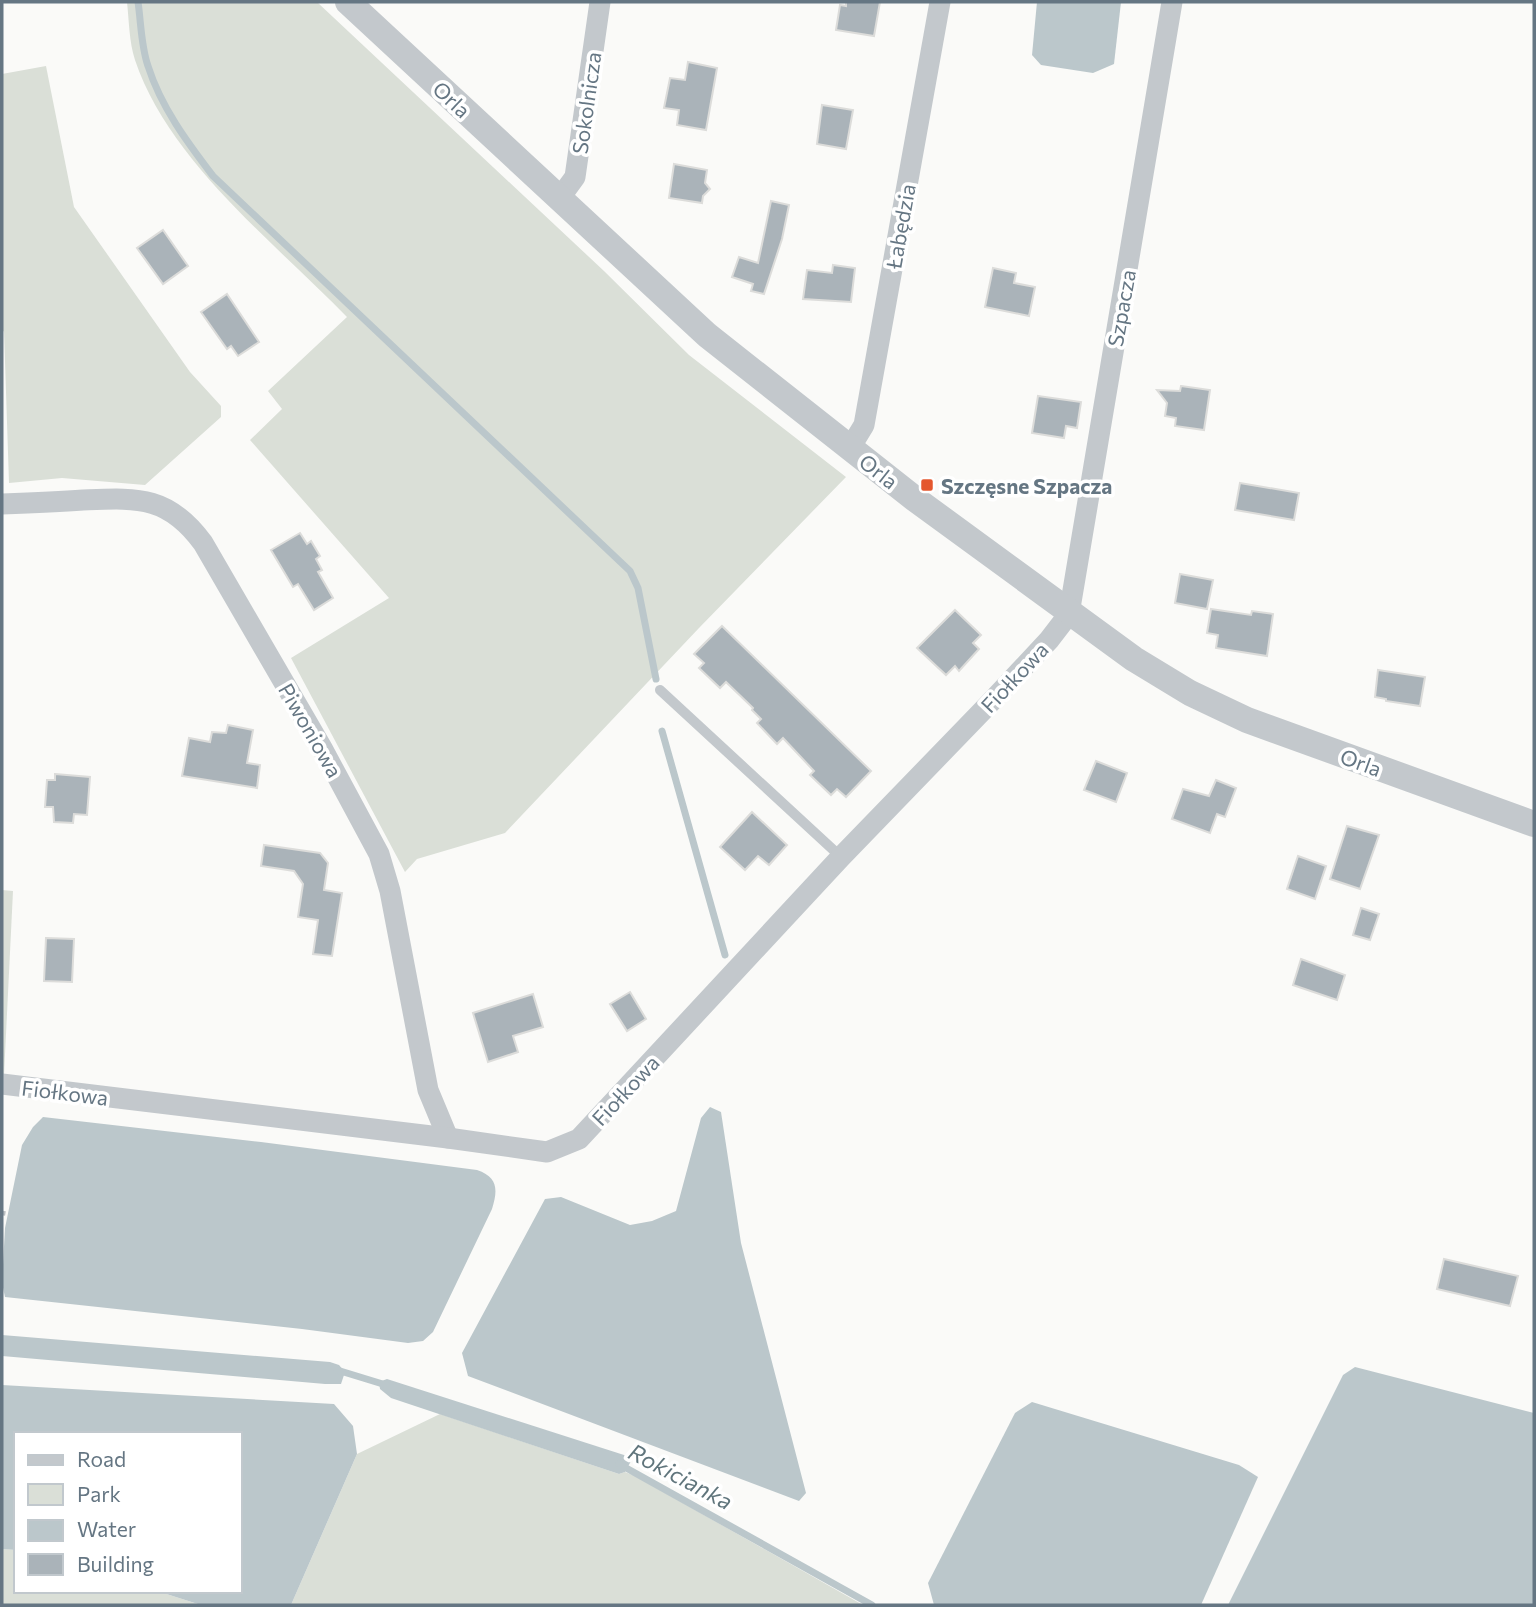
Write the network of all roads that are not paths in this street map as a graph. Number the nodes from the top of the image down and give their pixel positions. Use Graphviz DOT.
graph roads {
  1 [pos="348,2"];
  2 [pos="600,2"];
  3 [pos="940,2"];
  4 [pos="1172,2"];
  5 [pos="559,199"];
  6 [pos="849,447"];
  7 [pos="2,504"];
  8 [pos="1069,614"];
  9 [pos="660,690"];
  10 [pos="1534,824"];
  11 [pos="841,857"];
  12 [pos="2,1084"];
  13 [pos="448,1138"];
  1 -- 5 [label="street, Orla"];
  2 -- 5 [label="street, Sokolnicza"];
  3 -- 6 [label="street, Łabędzia"];
  4 -- 8 [label="street, Szpacza"];
  5 -- 6 [label="street, Orla"];
  6 -- 8 [label="street, Orla"];
  7 -- 13 [label="street, Piwoniowa"];
  8 -- 10 [label="street, Orla"];
  8 -- 11 [label="street, Fiołkowa"];
  9 -- 11 [label="lane"];
  11 -- 13 [label="street, Fiołkowa"];
  12 -- 13 [label="street, Fiołkowa"];
}
